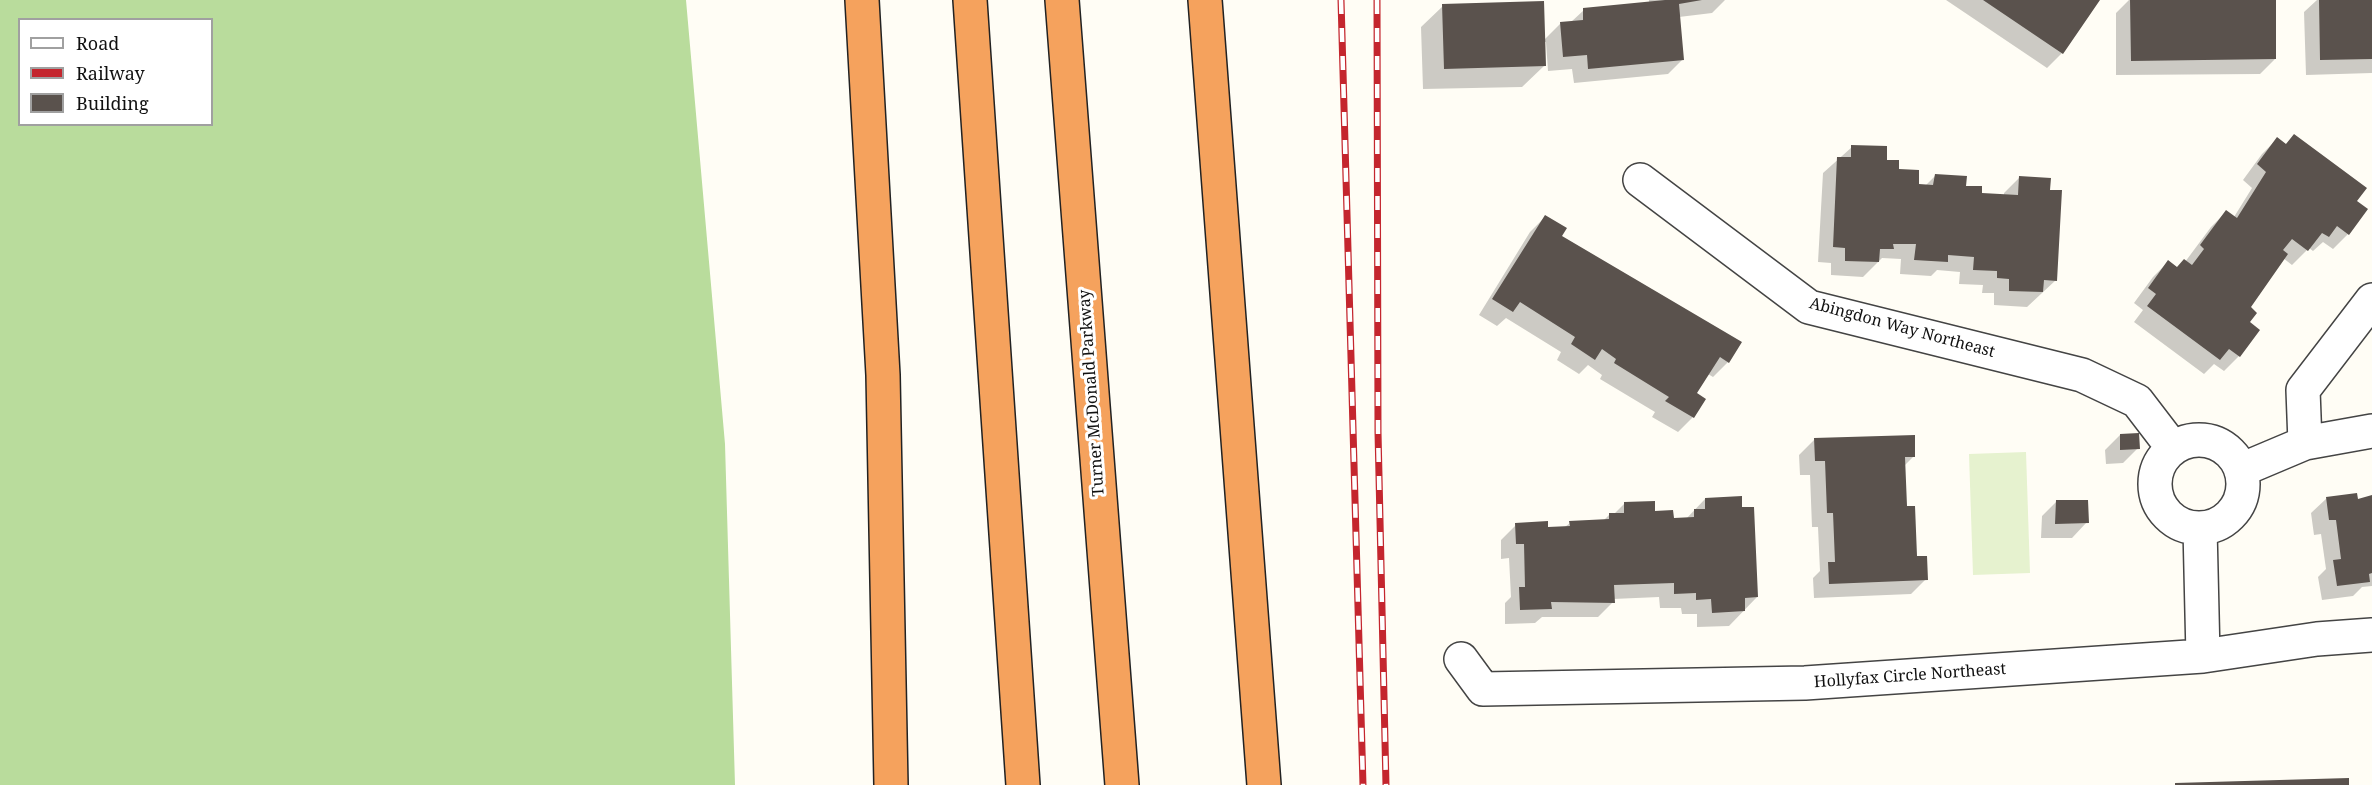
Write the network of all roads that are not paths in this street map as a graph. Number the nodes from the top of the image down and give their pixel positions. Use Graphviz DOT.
graph roads {
  1 [pos="862,0"];
  2 [pos="969,0"];
  3 [pos="1062,0"];
  4 [pos="1205,0"];
  5 [pos="1640,180"];
  6 [pos="2372,300"];
  7 [pos="2372,431"];
  8 [pos="2305,443"];
  9 [pos="2173,448"];
  10 [pos="2241,470"];
  11 [pos="2200,528"];
  12 [pos="2372,635"];
  13 [pos="2203,656"];
  14 [pos="1461,659"];
  15 [pos="891,785"];
  16 [pos="1023,785"];
  17 [pos="1122,785"];
  18 [pos="1264,785"];
  1 -- 15 [label="highway"];
  2 -- 16 [label="highway"];
  3 -- 17 [label="highway, Turner McDonald Parkway"];
  4 -- 18 [label="highway"];
  5 -- 9 [label="street, Abingdon Way Northeast"];
  6 -- 8 [label="street"];
  7 -- 8 [label="street"];
  8 -- 10 [label="street"];
  9 -- 10 [label="street"];
  9 -- 11 [label="street"];
  10 -- 11 [label="street"];
  11 -- 13 [label="street"];
  12 -- 13 [label="street, Hollyfax Circle Northeast"];
  13 -- 14 [label="street, Hollyfax Circle Northeast"];
}
